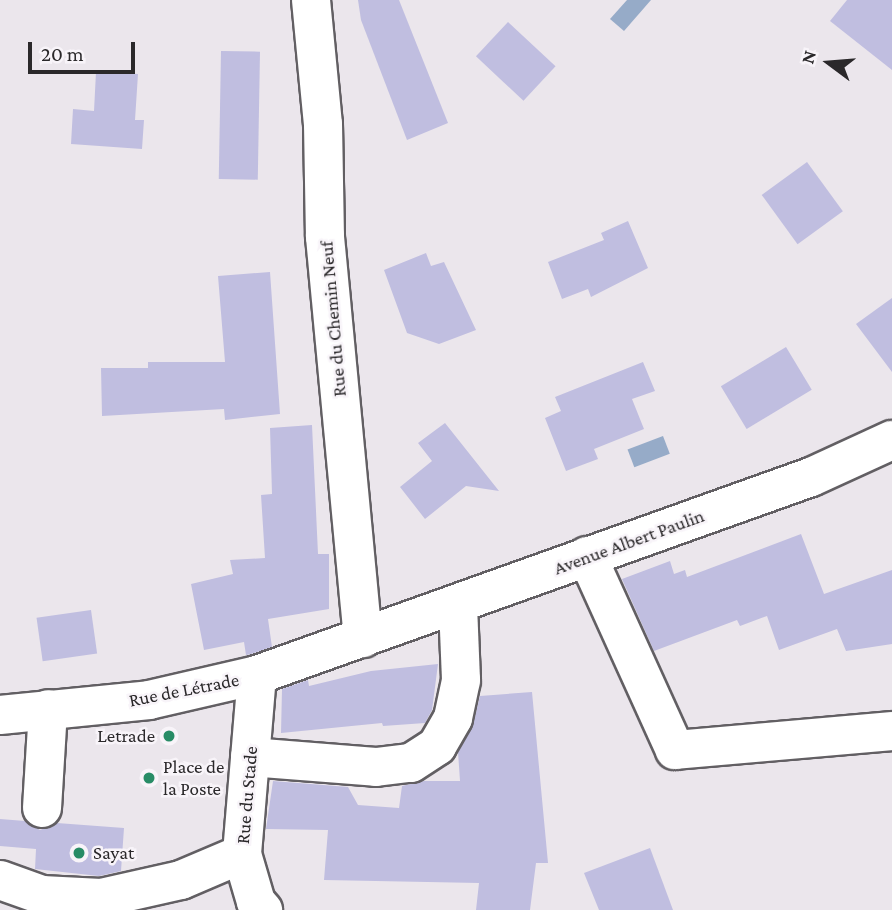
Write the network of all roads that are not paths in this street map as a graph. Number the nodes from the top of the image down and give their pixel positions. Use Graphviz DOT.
graph roads {
  1 [pos="311,0"];
  2 [pos="892,440"];
  3 [pos="587,556"];
  4 [pos="458,604"];
  5 [pos="363,638"];
  6 [pos="257,675"];
  7 [pos="48,709"];
  8 [pos="0,715"];
  9 [pos="892,731"];
  10 [pos="250,757"];
  11 [pos="42,808"];
  12 [pos="242,854"];
  13 [pos="6,891"];
  14 [pos="263,910"];
  1 -- 5 [label="street, Rue du Chemin Neuf"];
  2 -- 3 [label="street, Avenue Albert Paulin"];
  3 -- 4 [label="street, Avenue Albert Paulin"];
  3 -- 9 [label="street"];
  4 -- 5 [label="street, Avenue Albert Paulin"];
  4 -- 10 [label="street"];
  5 -- 6 [label="street, Rue de Létrade"];
  6 -- 7 [label="street, Rue de Létrade"];
  6 -- 10 [label="street, Rue du Stade"];
  7 -- 8 [label="street, Rue de Létrade"];
  7 -- 11 [label="street"];
  10 -- 12 [label="street, Rue du Stade"];
  12 -- 13 [label="street"];
  12 -- 14 [label="street, Rue du Stade"];
}
